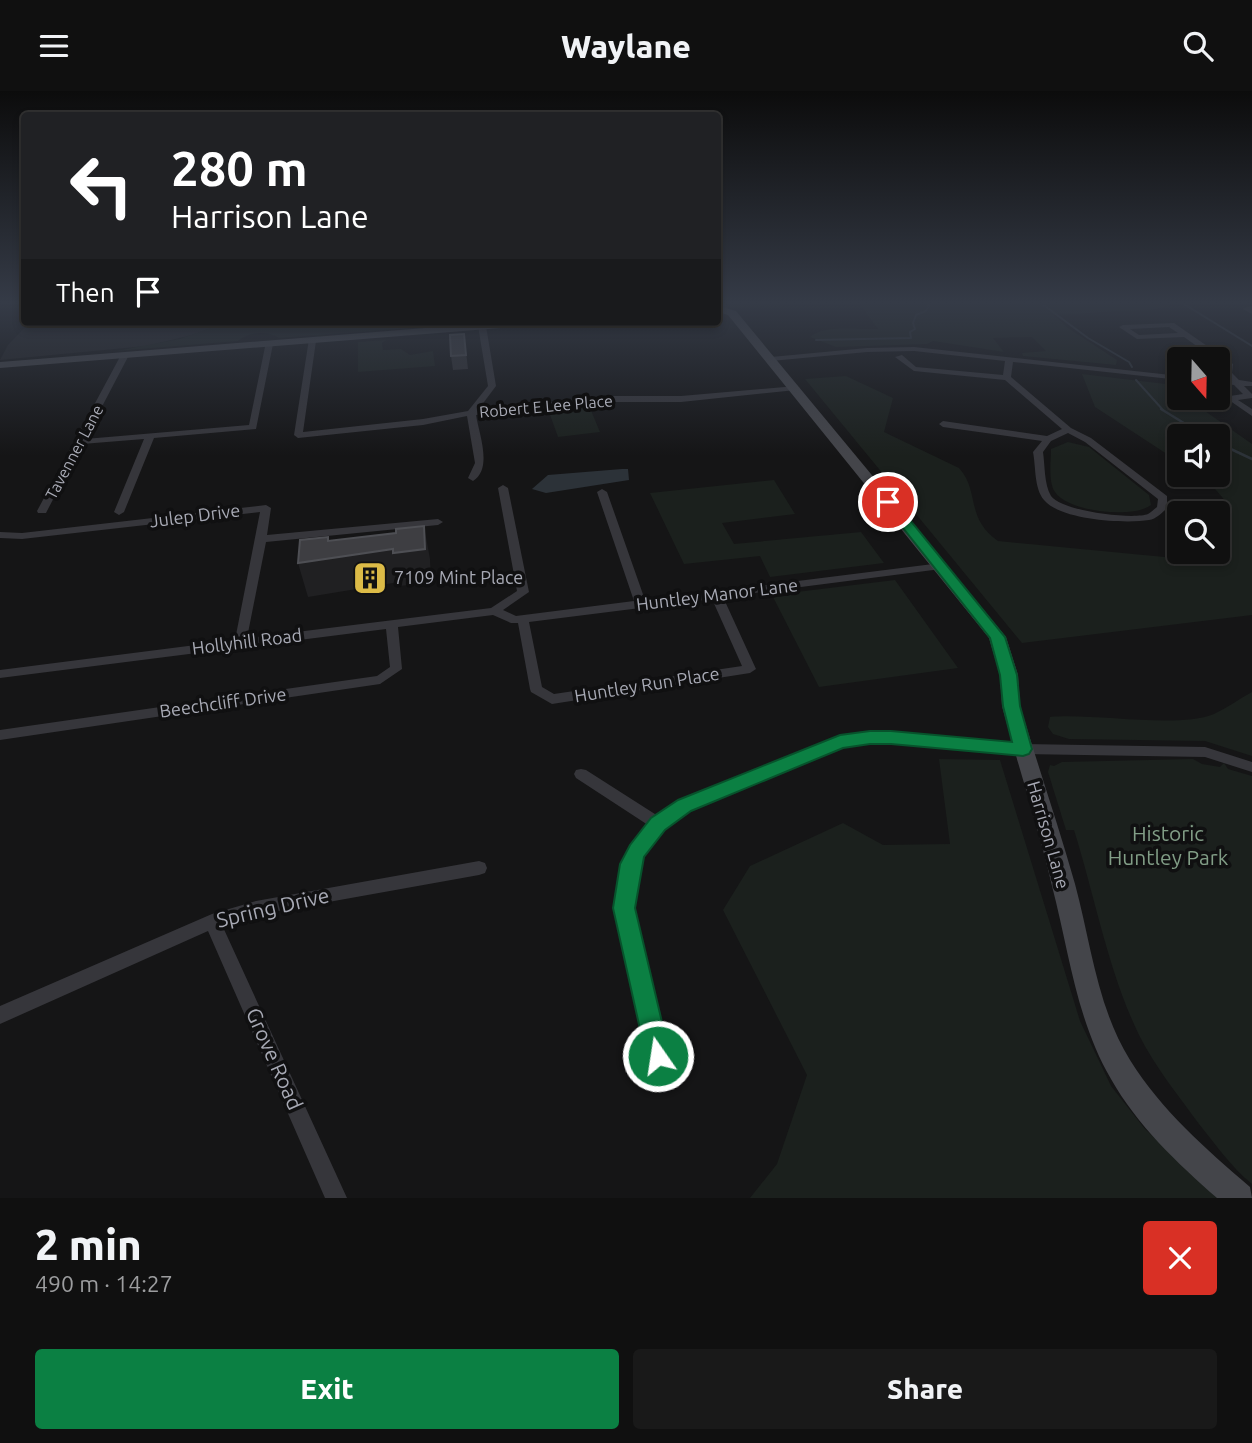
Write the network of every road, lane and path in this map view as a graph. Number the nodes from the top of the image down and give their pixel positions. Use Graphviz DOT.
graph roads {
  1 [pos="156,353"];
  2 [pos="267,353"];
  3 [pos="310,353"];
  4 [pos="486,353"];
  5 [pos="766,353"];
  6 [pos="846,353"];
  7 [pos="953,353"];
  8 [pos="125,355"];
  9 [pos="899,357"];
  10 [pos="771,359"];
  11 [pos="1009,359"];
  12 [pos="0,365"];
  13 [pos="1230,371"];
  14 [pos="1230,376"];
  15 [pos="1167,377"];
  16 [pos="1007,378"];
  17 [pos="1230,382"];
  18 [pos="1235,383"];
  19 [pos="1251,384"];
  20 [pos="796,388"];
  21 [pos="1251,396"];
  22 [pos="471,412"];
  23 [pos="1252,413"];
  24 [pos="943,424"];
  25 [pos="1068,430"];
  26 [pos="150,436"];
  27 [pos="1048,439"];
  28 [pos="79,442"];
  29 [pos="473,478"];
  30 [pos="503,488"];
  31 [pos="602,492"];
  32 [pos="42,511"];
  33 [pos="118,512"];
  34 [pos="438,522"];
  35 [pos="0,535"];
  36 [pos="261,539"];
  37 [pos="942,566"];
  38 [pos="716,595"];
  39 [pos="641,604"];
  40 [pos="494,611"];
  41 [pos="523,619"];
  42 [pos="392,623"];
  43 [pos="240,644"];
  44 [pos="0,674"];
  45 [pos="0,735"];
  46 [pos="1023,749"];
  47 [pos="1252,767"];
  48 [pos="581,774"];
  49 [pos="658,824"];
  50 [pos="479,868"];
  51 [pos="212,921"];
  52 [pos="0,1015"];
  53 [pos="664,1083"];
  54 [pos="335,1198"];
  55 [pos="1239,1198"];
  1 -- 8 [label="street"];
  2 -- 26 [label="street"];
  3 -- 22 [label="street, Robert E Lee Place"];
  4 -- 22 [label="street"];
  5 -- 10 [label="street, Harrison Lane"];
  6 -- 10 [label="street"];
  7 -- 11 [label="street"];
  8 -- 12 [label="street"];
  8 -- 28 [label="street, Tavenner Lane"];
  9 -- 16 [label="street"];
  10 -- 20 [label="street, Harrison Lane"];
  11 -- 15 [label="street"];
  11 -- 16 [label="street"];
  13 -- 19 [label="street"];
  14 -- 18 [label="street"];
  16 -- 25 [label="street"];
  17 -- 18 [label="street"];
  18 -- 19 [label="street"];
  18 -- 21 [label="street"];
  20 -- 22 [label="street, Robert E Lee Place"];
  20 -- 37 [label="street, Harrison Lane"];
  21 -- 23 [label="street"];
  22 -- 29 [label="street"];
  24 -- 27 [label="street"];
  25 -- 27 [label="street"];
  25 -- 27 [label="street"];
  26 -- 28 [label="street"];
  26 -- 33 [label="street"];
  28 -- 32 [label="street, Tavenner Lane"];
  30 -- 40 [label="street"];
  31 -- 39 [label="street"];
  34 -- 36 [label="street"];
  35 -- 36 [label="street, Julep Drive"];
  36 -- 43 [label="street"];
  37 -- 38 [label="street, Huntley Manor Lane"];
  37 -- 46 [label="street, Harrison Lane"];
  38 -- 39 [label="street, Huntley Manor Lane"];
  38 -- 41 [label="street, Huntley Run Place"];
  39 -- 41 [label="street, Huntley Manor Lane"];
  40 -- 41 [label="street, Huntley Manor Lane"];
  40 -- 42 [label="street, Hollyhill Road"];
  42 -- 43 [label="street, Hollyhill Road"];
  42 -- 45 [label="street, Beechcliff Drive"];
  43 -- 44 [label="street, Hollyhill Road"];
  46 -- 47 [label="street"];
  46 -- 49 [label="street"];
  46 -- 55 [label="street, Harrison Lane"];
  48 -- 49 [label="street"];
  49 -- 53 [label="street"];
  50 -- 51 [label="street, Spring Drive"];
  51 -- 52 [label="street, Spring Drive"];
  51 -- 54 [label="street, Grove Road"];
}
